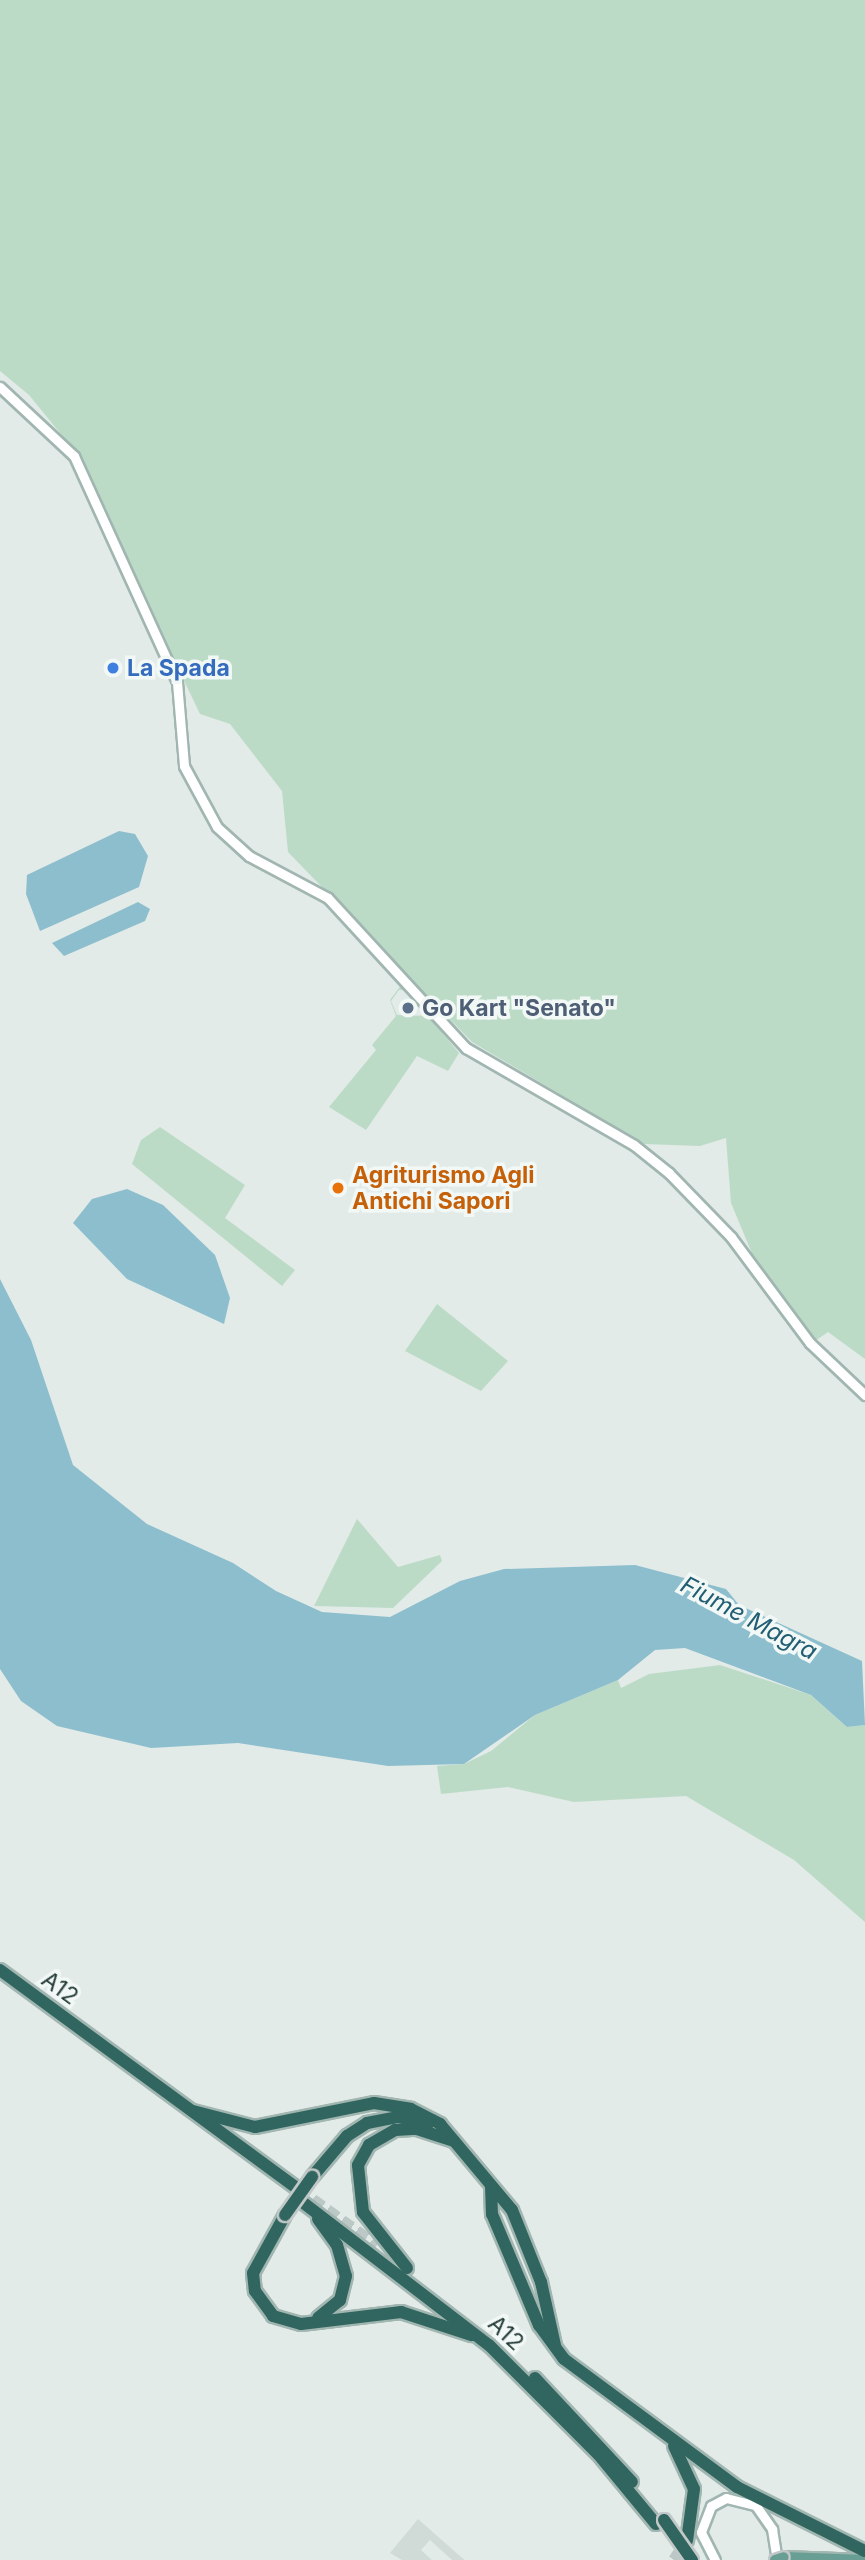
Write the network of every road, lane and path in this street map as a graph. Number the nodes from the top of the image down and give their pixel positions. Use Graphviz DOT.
graph roads {
  1 [pos="0,387"];
  2 [pos="865,1395"];
  3 [pos="0,1970"];
  4 [pos="0,1979"];
  5 [pos="193,2111"];
  6 [pos="454,2141"];
  7 [pos="491,2186"];
  8 [pos="299,2197"];
  9 [pos="377,2246"];
  10 [pos="407,2269"];
  11 [pos="301,2324"];
  12 [pos="489,2345"];
  13 [pos="555,2345"];
  14 [pos="670,2440"];
  15 [pos="737,2487"];
  16 [pos="757,2506"];
  17 [pos="660,2522"];
  18 [pos="687,2541"];
  19 [pos="865,2551"];
  20 [pos="682,2560"];
  21 [pos="692,2560"];
  22 [pos="715,2560"];
  23 [pos="776,2560"];
  24 [pos="865,2560"];
  1 -- 2 [label="main road"];
  3 -- 5 [label="highway, A12 / A12"];
  4 -- 8 [label="highway, A12 / A12"];
  5 -- 6 [label="highway"];
  5 -- 8 [label="highway, A12 / A12"];
  6 -- 7 [label="highway"];
  6 -- 10 [label="highway"];
  6 -- 11 [label="highway, bridge"];
  7 -- 13 [label="highway"];
  7 -- 13 [label="highway"];
  8 -- 11 [label="highway"];
  8 -- 12 [label="highway, A12 / A12"];
  9 -- 10 [label="highway, A12 / A12"];
  10 -- 17 [label="highway, A12 / A12"];
  11 -- 12 [label="highway"];
  12 -- 17 [label="highway, A12 / A12"];
  13 -- 14 [label="highway"];
  14 -- 15 [label="highway"];
  14 -- 18 [label="highway"];
  15 -- 16 [label="main road"];
  15 -- 19 [label="highway"];
  16 -- 22 [label="main road"];
  16 -- 23 [label="main road"];
  17 -- 20 [label="highway, A12"];
  17 -- 21 [label="highway, A12, bridge"];
  23 -- 24 [label="main road"];
}
